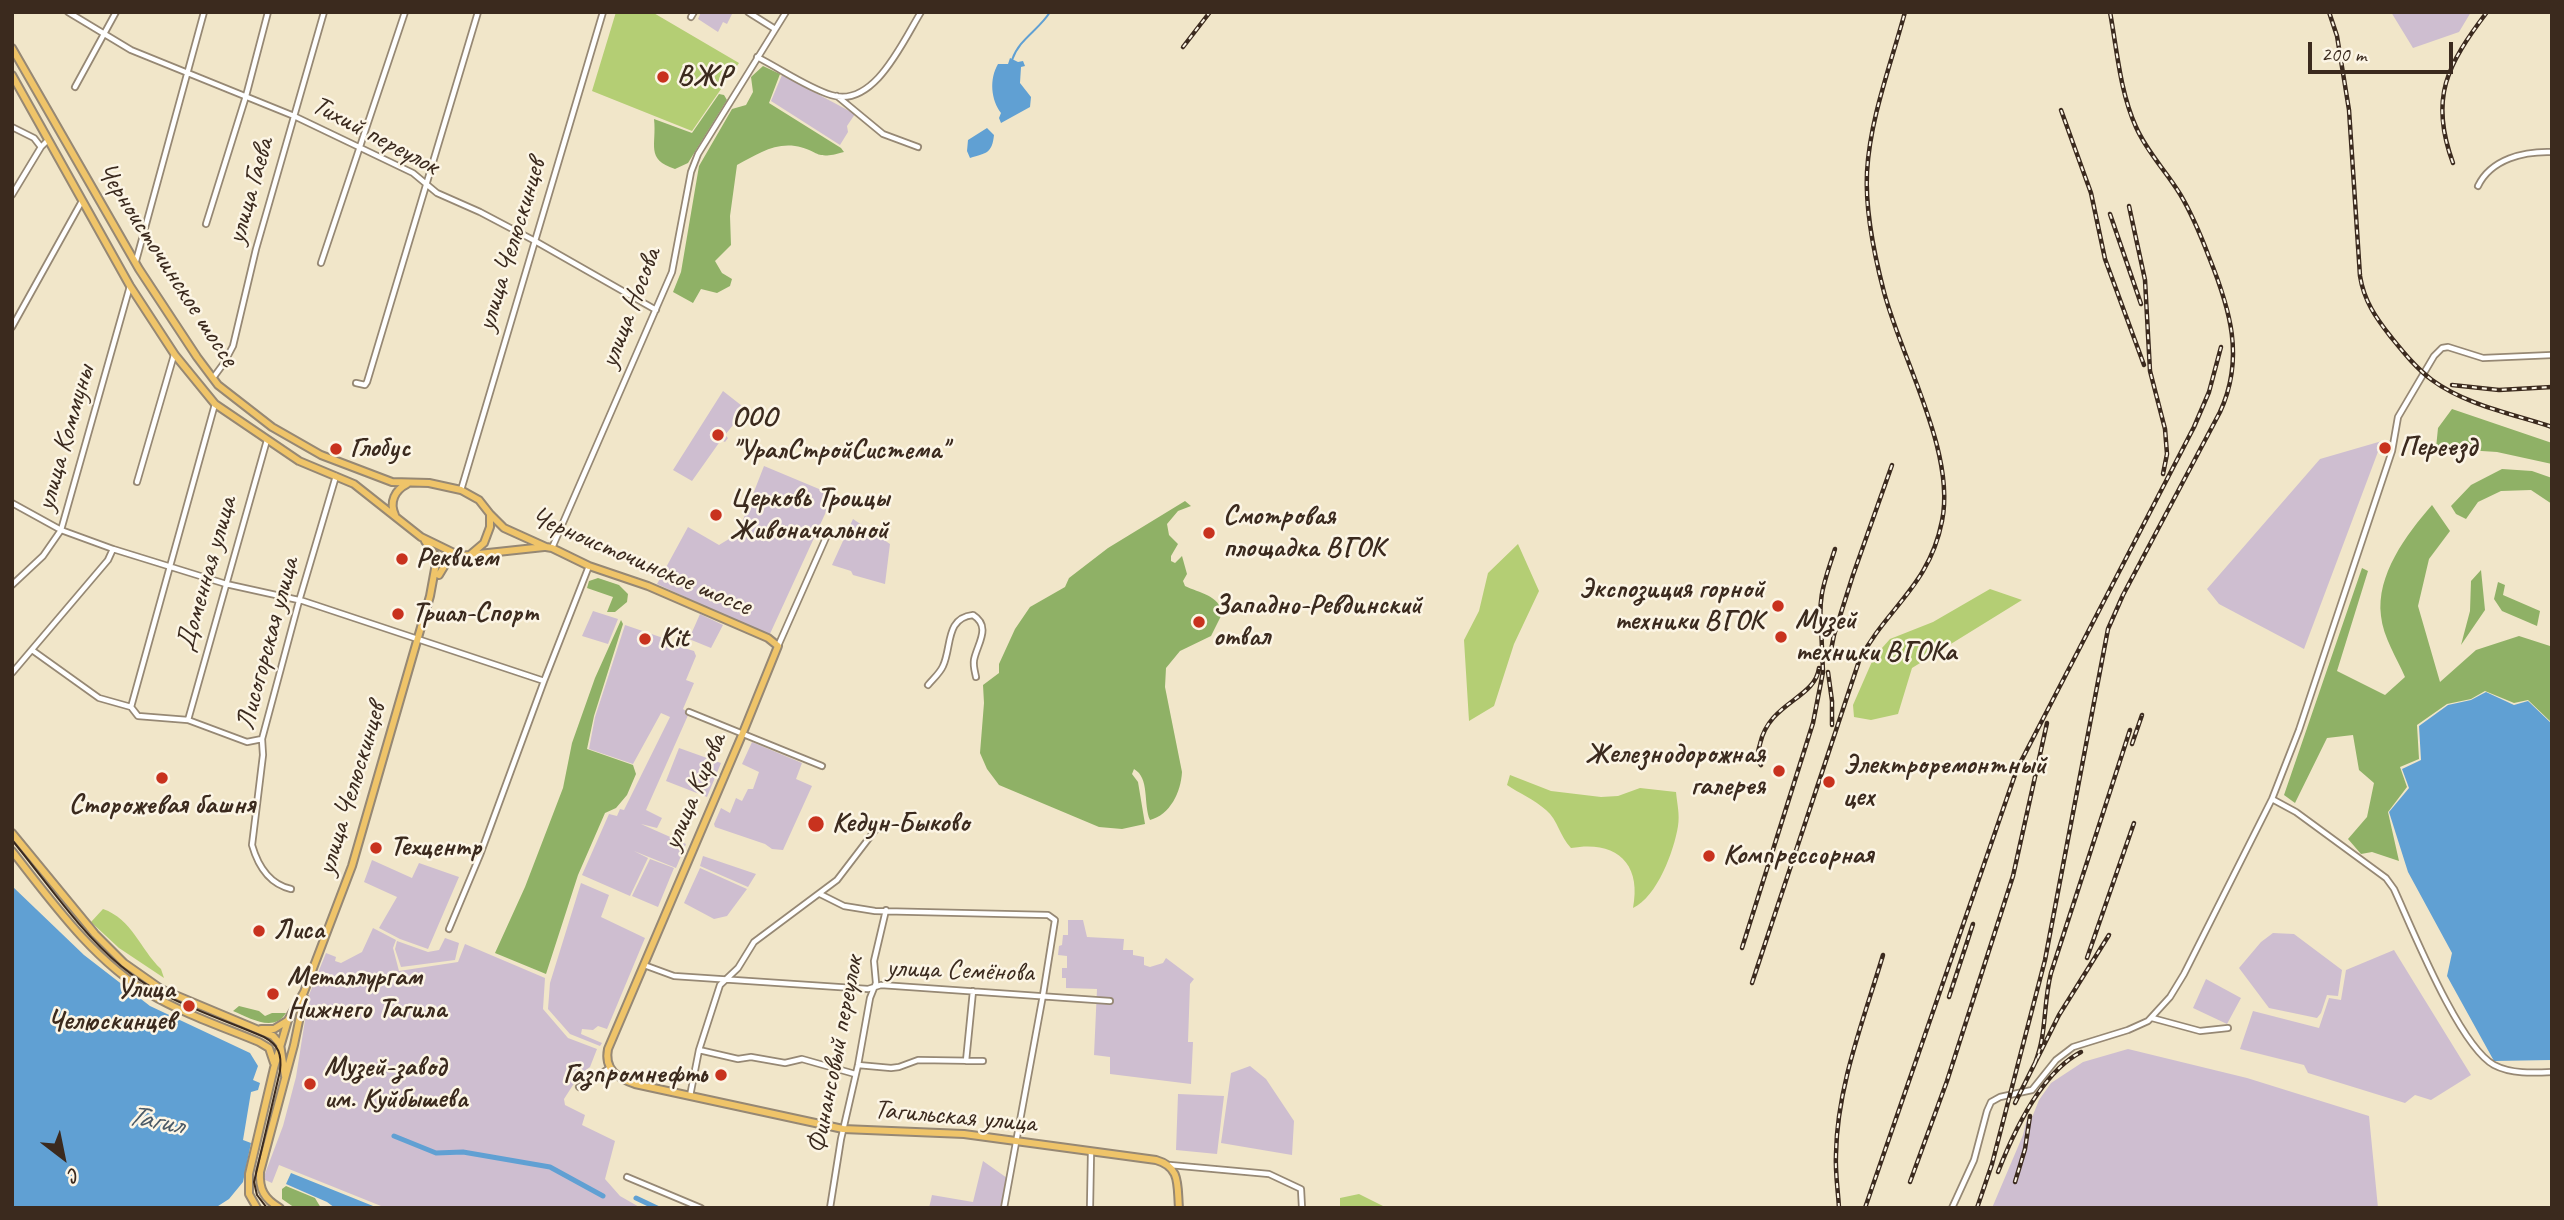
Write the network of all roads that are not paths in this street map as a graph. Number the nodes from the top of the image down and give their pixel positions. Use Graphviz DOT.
graph roads {
  1 [pos="68,12"];
  2 [pos="116,12"];
  3 [pos="204,12"];
  4 [pos="268,12"];
  5 [pos="324,12"];
  6 [pos="405,12"];
  7 [pos="478,12"];
  8 [pos="603,12"];
  9 [pos="748,12"];
  10 [pos="786,12"];
  11 [pos="921,12"];
  12 [pos="775,29"];
  13 [pos="104,35"];
  14 [pos="12,48"];
  15 [pos="757,57"];
  16 [pos="188,72"];
  17 [pos="12,75"];
  18 [pos="75,87"];
  19 [pos="246,96"];
  20 [pos="836,96"];
  21 [pos="294,116"];
  22 [pos="12,127"];
  23 [pos="48,140"];
  24 [pos="918,146"];
  25 [pos="41,147"];
  26 [pos="361,148"];
  27 [pos="2552,152"];
  28 [pos="425,184"];
  29 [pos="2478,186"];
  30 [pos="12,195"];
  31 [pos="82,201"];
  32 [pos="206,224"];
  33 [pos="535,241"];
  34 [pos="321,264"];
  35 [pos="137,266"];
  36 [pos="126,277"];
  37 [pos="130,286"];
  38 [pos="656,310"];
  39 [pos="12,327"];
  40 [pos="175,355"];
  41 [pos="2552,355"];
  42 [pos="213,378"];
  43 [pos="356,383"];
  44 [pos="215,404"];
  45 [pos="267,440"];
  46 [pos="336,476"];
  47 [pos="137,482"];
  48 [pos="412,482"];
  49 [pos="460,490"];
  50 [pos="12,503"];
  51 [pos="490,514"];
  52 [pos="396,518"];
  53 [pos="61,530"];
  54 [pos="828,533"];
  55 [pos="421,537"];
  56 [pos="549,547"];
  57 [pos="113,549"];
  58 [pos="470,555"];
  59 [pos="460,556"];
  60 [pos="589,566"];
  61 [pos="168,567"];
  62 [pos="226,584"];
  63 [pos="12,585"];
  64 [pos="430,596"];
  65 [pos="299,601"];
  66 [pos="419,638"];
  67 [pos="778,646"];
  68 [pos="32,650"];
  69 [pos="13,670"];
  70 [pos="976,677"];
  71 [pos="544,681"];
  72 [pos="928,685"];
  73 [pos="131,707"];
  74 [pos="689,712"];
  75 [pos="188,720"];
  76 [pos="742,735"];
  77 [pos="262,739"];
  78 [pos="822,766"];
  79 [pos="2272,799"];
  80 [pos="876,829"];
  81 [pos="12,833"];
  82 [pos="12,851"];
  83 [pos="291,889"];
  84 [pos="820,894"];
  85 [pos="886,910"];
  86 [pos="449,929"];
  87 [pos="644,965"];
  88 [pos="726,979"];
  89 [pos="874,988"];
  90 [pos="973,991"];
  91 [pos="304,992"];
  92 [pos="1044,995"];
  93 [pos="1110,1002"];
  94 [pos="2152,1018"];
  95 [pos="288,1020"];
  96 [pos="2228,1028"];
  97 [pos="257,1029"];
  98 [pos="280,1044"];
  99 [pos="699,1050"];
  100 [pos="966,1061"];
  101 [pos="984,1061"];
  102 [pos="858,1065"];
  103 [pos="274,1068"];
  104 [pos="610,1068"];
  105 [pos="2552,1072"];
  106 [pos="855,1074"];
  107 [pos="285,1076"];
  108 [pos="579,1087"];
  109 [pos="690,1097"];
  110 [pos="843,1129"];
  111 [pos="1017,1142"];
  112 [pos="1091,1152"];
  113 [pos="1170,1165"];
  114 [pos="627,1177"];
  115 [pos="257,1208"];
  116 [pos="280,1208"];
  117 [pos="701,1208"];
  118 [pos="830,1208"];
  119 [pos="1004,1208"];
  120 [pos="1090,1208"];
  121 [pos="1178,1208"];
  122 [pos="1302,1208"];
  123 [pos="1952,1208"];
  1 -- 13 [label="street, Тихий переулок"];
  2 -- 13 [label="street"];
  3 -- 16 [label="street"];
  4 -- 19 [label="street"];
  5 -- 21 [label="street, улица Гаева"];
  6 -- 26 [label="street"];
  7 -- 28 [label="street"];
  8 -- 33 [label="street, улица Челюскинцев"];
  9 -- 12 [label="street"];
  10 -- 12 [label="street, улица Носова"];
  11 -- 20 [label="street"];
  12 -- 15 [label="street, улица Носова"];
  13 -- 16 [label="street, Тихий переулок"];
  13 -- 18 [label="street"];
  14 -- 35 [label="main road, Черноисточинское шоссе"];
  15 -- 20 [label="street"];
  15 -- 38 [label="street, улица Носова"];
  16 -- 19 [label="street, Тихий переулок"];
  16 -- 35 [label="street"];
  17 -- 23 [label="main road, Черноисточинское шоссе"];
  19 -- 21 [label="street, Тихий переулок"];
  19 -- 32 [label="street"];
  20 -- 24 [label="street"];
  21 -- 26 [label="street, Тихий переулок"];
  21 -- 42 [label="street, улица Гаева"];
  22 -- 25 [label="street"];
  23 -- 25 [label="street"];
  23 -- 31 [label="main road, Черноисточинское шоссе"];
  25 -- 30 [label="street"];
  26 -- 28 [label="street, Тихий переулок"];
  26 -- 34 [label="street"];
  27 -- 29 [label="street"];
  28 -- 33 [label="street, Тихий переулок"];
  28 -- 43 [label="street"];
  31 -- 36 [label="main road, Черноисточинское шоссе"];
  31 -- 39 [label="street"];
  33 -- 38 [label="street, Тихий переулок"];
  33 -- 49 [label="street, улица Челюскинцев"];
  35 -- 36 [label="main road"];
  35 -- 42 [label="main road, Черноисточинское шоссе"];
  36 -- 37 [label="main road, Черноисточинское шоссе"];
  37 -- 40 [label="main road, Черноисточинское шоссе"];
  37 -- 53 [label="street, улица Коммуны"];
  38 -- 56 [label="street, улица Носова"];
  40 -- 44 [label="main road, Черноисточинское шоссе"];
  40 -- 47 [label="street"];
  41 -- 79 [label="street"];
  42 -- 48 [label="main road, Черноисточинское шоссе"];
  44 -- 45 [label="main road, Черноисточинское шоссе"];
  44 -- 61 [label="street"];
  45 -- 46 [label="main road, Черноисточинское шоссе"];
  45 -- 62 [label="street, Доменная улица"];
  46 -- 52 [label="main road, Черноисточинское шоссе"];
  46 -- 65 [label="street, Лисогорская улица"];
  48 -- 49 [label="main road"];
  48 -- 52 [label="main road"];
  49 -- 51 [label="main road"];
  50 -- 53 [label="street"];
  51 -- 56 [label="main road, Черноисточинское шоссе"];
  51 -- 58 [label="main road"];
  52 -- 55 [label="main road"];
  53 -- 57 [label="street"];
  53 -- 63 [label="street, улица Коммуны"];
  54 -- 67 [label="street, улица Кирова"];
  55 -- 59 [label="main road"];
  55 -- 64 [label="main road, улица Челюскинцев"];
  56 -- 58 [label="main road"];
  56 -- 60 [label="main road, Черноисточинское шоссе"];
  57 -- 61 [label="street"];
  57 -- 68 [label="street"];
  58 -- 59 [label="main road"];
  59 -- 64 [label="main road, улица Челюскинцев"];
  60 -- 67 [label="main road, Черноисточинское шоссе"];
  60 -- 71 [label="street"];
  61 -- 62 [label="street"];
  61 -- 73 [label="street"];
  62 -- 65 [label="street"];
  62 -- 75 [label="street, Доменная улица"];
  64 -- 66 [label="main road, улица Челюскинцев"];
  65 -- 66 [label="street"];
  65 -- 77 [label="street, Лисогорская улица"];
  66 -- 71 [label="street"];
  66 -- 91 [label="main road, улица Челюскинцев"];
  67 -- 76 [label="main road, улица Кирова"];
  68 -- 69 [label="street"];
  68 -- 73 [label="street"];
  70 -- 72 [label="street"];
  71 -- 86 [label="street"];
  73 -- 75 [label="street"];
  74 -- 76 [label="street"];
  75 -- 77 [label="street"];
  76 -- 78 [label="street"];
  76 -- 87 [label="main road, улица Кирова"];
  77 -- 83 [label="street, Лисогорская улица"];
  79 -- 94 [label="street"];
  79 -- 105 [label="street"];
  80 -- 84 [label="street"];
  81 -- 97 [label="main road"];
  82 -- 103 [label="main road"];
  84 -- 85 [label="street"];
  84 -- 88 [label="street"];
  85 -- 89 [label="street, Финансовый переулок"];
  85 -- 92 [label="street"];
  87 -- 88 [label="street, улица Семёнова"];
  87 -- 104 [label="main road, улица Кирова"];
  88 -- 89 [label="street, улица Семёнова"];
  88 -- 99 [label="street"];
  89 -- 90 [label="street, улица Семёнова"];
  89 -- 102 [label="street, Финансовый переулок"];
  90 -- 92 [label="street, улица Семёнова"];
  90 -- 100 [label="street"];
  91 -- 95 [label="main road, улица Челюскинцев"];
  91 -- 107 [label="main road, улица Челюскинцев"];
  92 -- 93 [label="street, улица Семёнова"];
  92 -- 111 [label="street"];
  94 -- 96 [label="street"];
  94 -- 123 [label="street"];
  95 -- 97 [label="main road"];
  95 -- 98 [label="main road, улица Челюскинцев"];
  97 -- 98 [label="main road"];
  98 -- 103 [label="main road, улица Челюскинцев"];
  98 -- 107 [label="main road"];
  99 -- 106 [label="street"];
  99 -- 109 [label="street"];
  100 -- 101 [label="street"];
  100 -- 102 [label="street"];
  102 -- 106 [label="street, Финансовый переулок"];
  103 -- 115 [label="main road, улица Челюскинцев"];
  104 -- 108 [label="street"];
  104 -- 109 [label="main road, Тагильская улица"];
  106 -- 110 [label="street, Финансовый переулок"];
  107 -- 116 [label="main road, улица Челюскинцев"];
  109 -- 110 [label="main road, Тагильская улица"];
  110 -- 111 [label="main road, Тагильская улица"];
  110 -- 118 [label="street, Финансовый переулок"];
  111 -- 112 [label="main road, Тагильская улица"];
  111 -- 119 [label="street"];
  112 -- 113 [label="main road, Тагильская улица"];
  112 -- 120 [label="street"];
  113 -- 121 [label="main road"];
  113 -- 122 [label="street, Тагильская улица"];
  114 -- 117 [label="street"];
}
